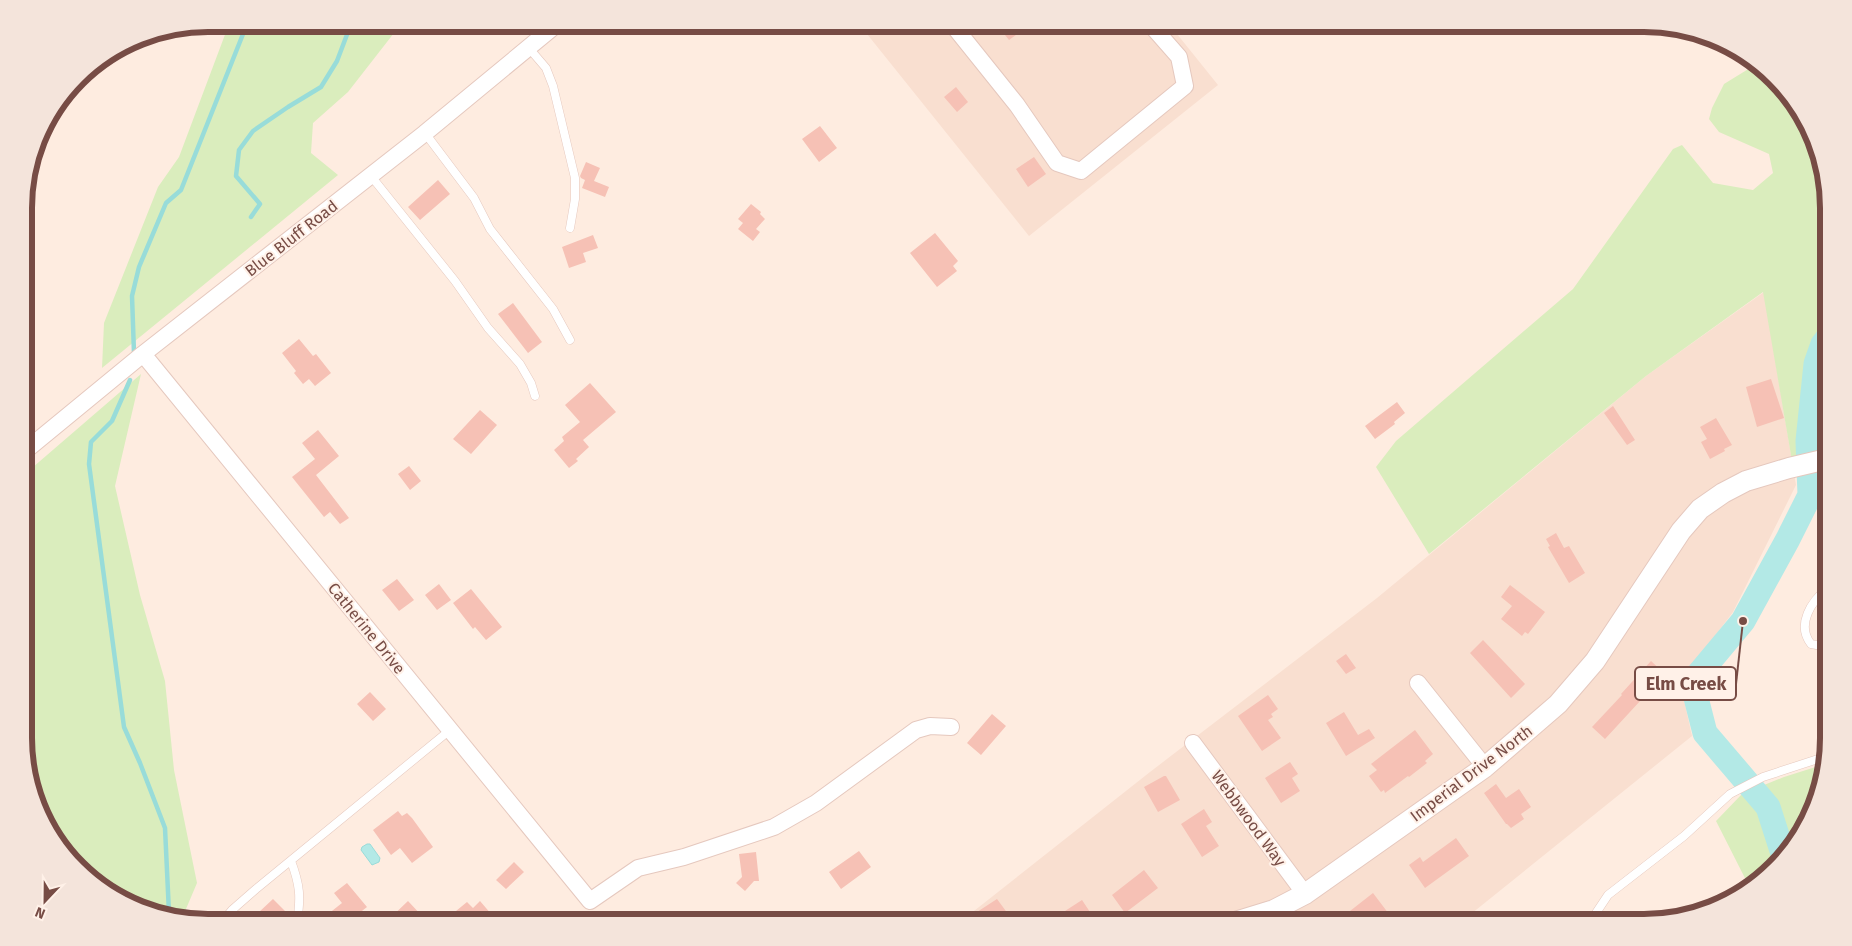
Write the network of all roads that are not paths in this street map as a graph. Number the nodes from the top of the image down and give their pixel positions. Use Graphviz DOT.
graph roads {
  1 [pos="959,32"];
  2 [pos="1157,32"];
  3 [pos="546,33"];
  4 [pos="528,47"];
  5 [pos="425,133"];
  6 [pos="371,176"];
  7 [pos="570,228"];
  8 [pos="570,340"];
  9 [pos="144,354"];
  10 [pos="535,396"];
  11 [pos="33,445"];
  12 [pos="1820,461"];
  13 [pos="1820,594"];
  14 [pos="1820,646"];
  15 [pos="1418,683"];
  16 [pos="952,727"];
  17 [pos="450,730"];
  18 [pos="1193,742"];
  19 [pos="1818,759"];
  20 [pos="1485,766"];
  21 [pos="291,861"];
  22 [pos="1305,894"];
  23 [pos="1263,913"];
  24 [pos="1596,913"];
  25 [pos="229,914"];
  26 [pos="298,914"];
  1 -- 2 [label="street"];
  3 -- 4 [label="street, Blue Bluff Road"];
  4 -- 5 [label="street, Blue Bluff Road"];
  4 -- 7 [label="lane"];
  5 -- 6 [label="street, Blue Bluff Road"];
  5 -- 8 [label="lane"];
  6 -- 9 [label="street, Blue Bluff Road"];
  6 -- 10 [label="lane"];
  9 -- 11 [label="street, Blue Bluff Road"];
  9 -- 17 [label="street, Catherine Drive"];
  12 -- 20 [label="street, Imperial Drive North"];
  13 -- 14 [label="lane"];
  15 -- 20 [label="street"];
  16 -- 17 [label="street, Catherine Drive"];
  17 -- 21 [label="lane"];
  18 -- 22 [label="street, Webbwood Way"];
  19 -- 24 [label="lane"];
  20 -- 22 [label="street, Imperial Drive North"];
  21 -- 25 [label="lane"];
  21 -- 26 [label="lane"];
  22 -- 23 [label="street, Imperial Drive North"];
}
